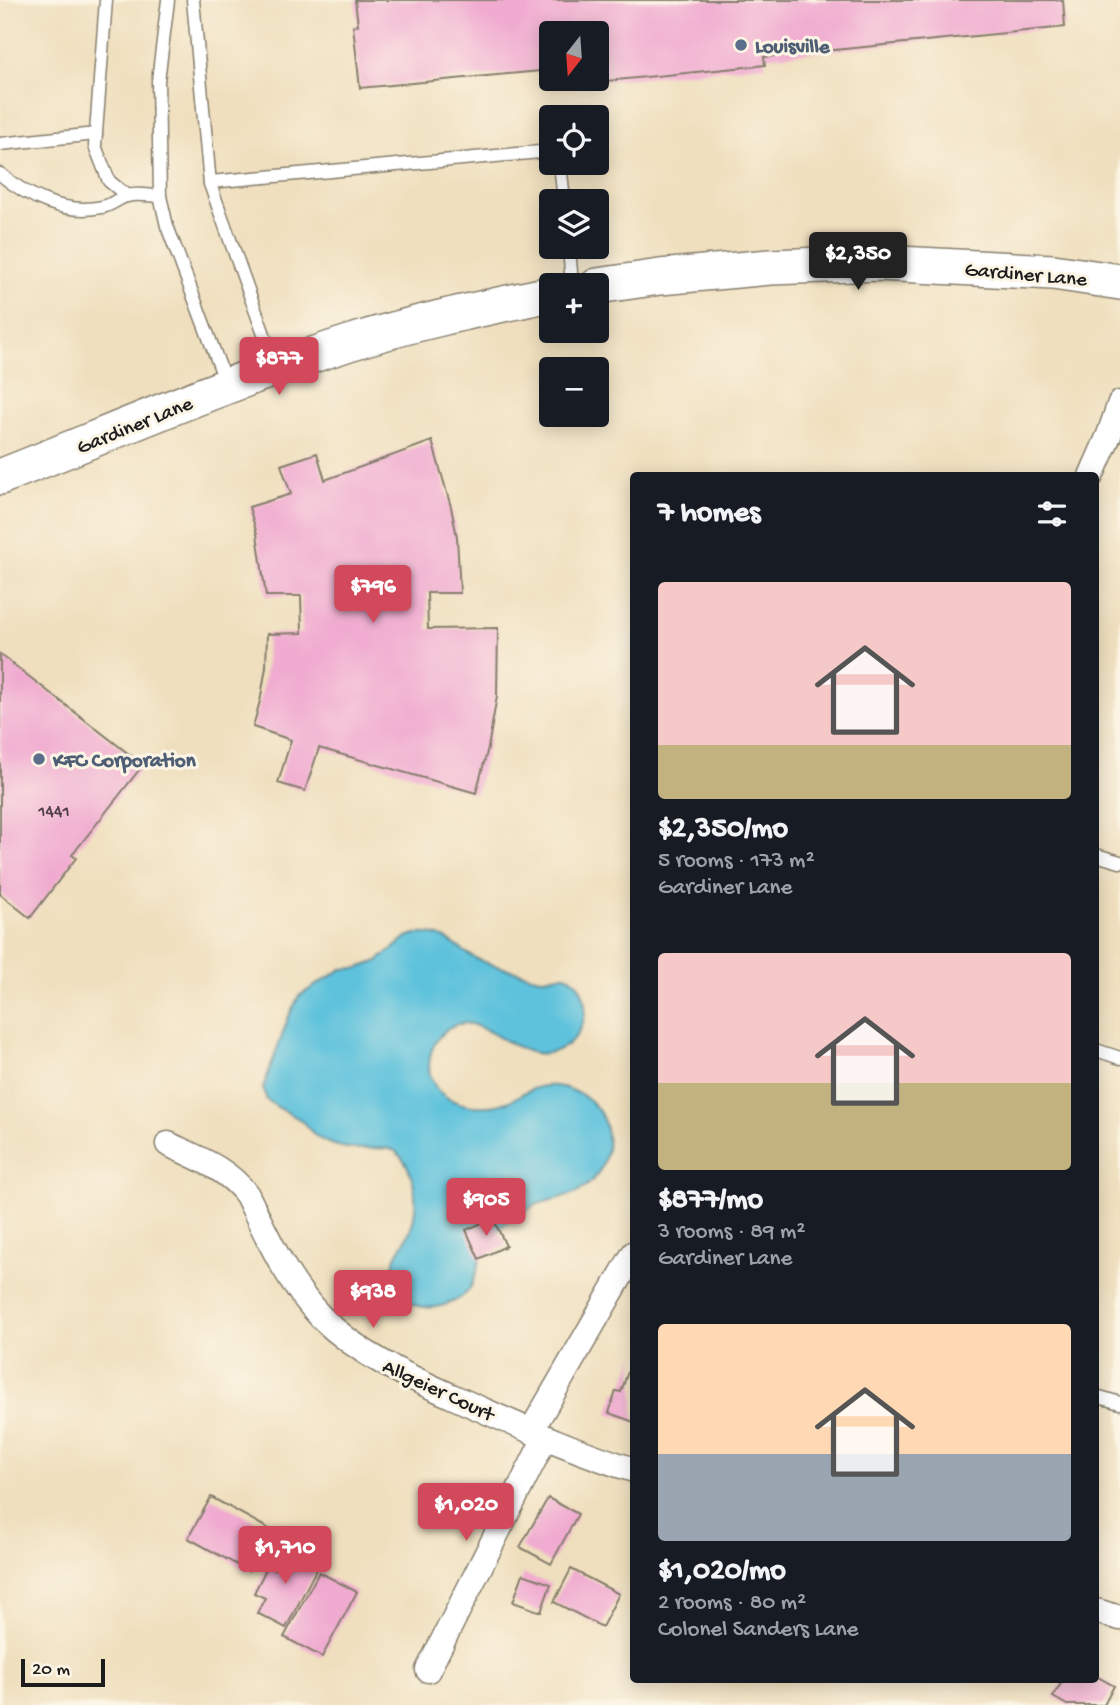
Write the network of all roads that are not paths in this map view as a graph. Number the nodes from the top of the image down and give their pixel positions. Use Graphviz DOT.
graph roads {
  1 [pos="106,0"];
  2 [pos="168,0"];
  3 [pos="193,0"];
  4 [pos="96,134"];
  5 [pos="0,144"];
  6 [pos="539,153"];
  7 [pos="0,174"];
  8 [pos="210,182"];
  9 [pos="127,196"];
  10 [pos="160,196"];
  11 [pos="1120,282"];
  12 [pos="609,284"];
  13 [pos="539,296"];
  14 [pos="277,368"];
  15 [pos="227,387"];
  16 [pos="1120,403"];
  17 [pos="1093,472"];
  18 [pos="0,477"];
  19 [pos="1099,856"];
  20 [pos="1120,862"];
  21 [pos="1099,1051"];
  22 [pos="1120,1058"];
  23 [pos="168,1144"];
  24 [pos="630,1261"];
  25 [pos="1099,1397"];
  26 [pos="1120,1403"];
  27 [pos="538,1435"];
  28 [pos="630,1469"];
  29 [pos="1099,1612"];
  30 [pos="1120,1618"];
  31 [pos="428,1670"];
  1 -- 4 [label="lane"];
  2 -- 10 [label="lane"];
  3 -- 8 [label="lane"];
  4 -- 5 [label="lane"];
  4 -- 9 [label="lane"];
  6 -- 8 [label="lane"];
  7 -- 9 [label="lane"];
  8 -- 14 [label="lane"];
  9 -- 10 [label="lane"];
  10 -- 15 [label="lane"];
  11 -- 12 [label="street, Gardiner Lane"];
  13 -- 14 [label="street, Gardiner Lane"];
  14 -- 15 [label="street, Gardiner Lane"];
  15 -- 18 [label="street, Gardiner Lane"];
  16 -- 17 [label="street"];
  19 -- 20 [label="lane"];
  21 -- 22 [label="lane"];
  23 -- 27 [label="street, Allgeier Court"];
  24 -- 27 [label="street"];
  25 -- 26 [label="lane"];
  27 -- 28 [label="street, Allgeier Court"];
  27 -- 31 [label="street"];
  29 -- 30 [label="street"];
}
